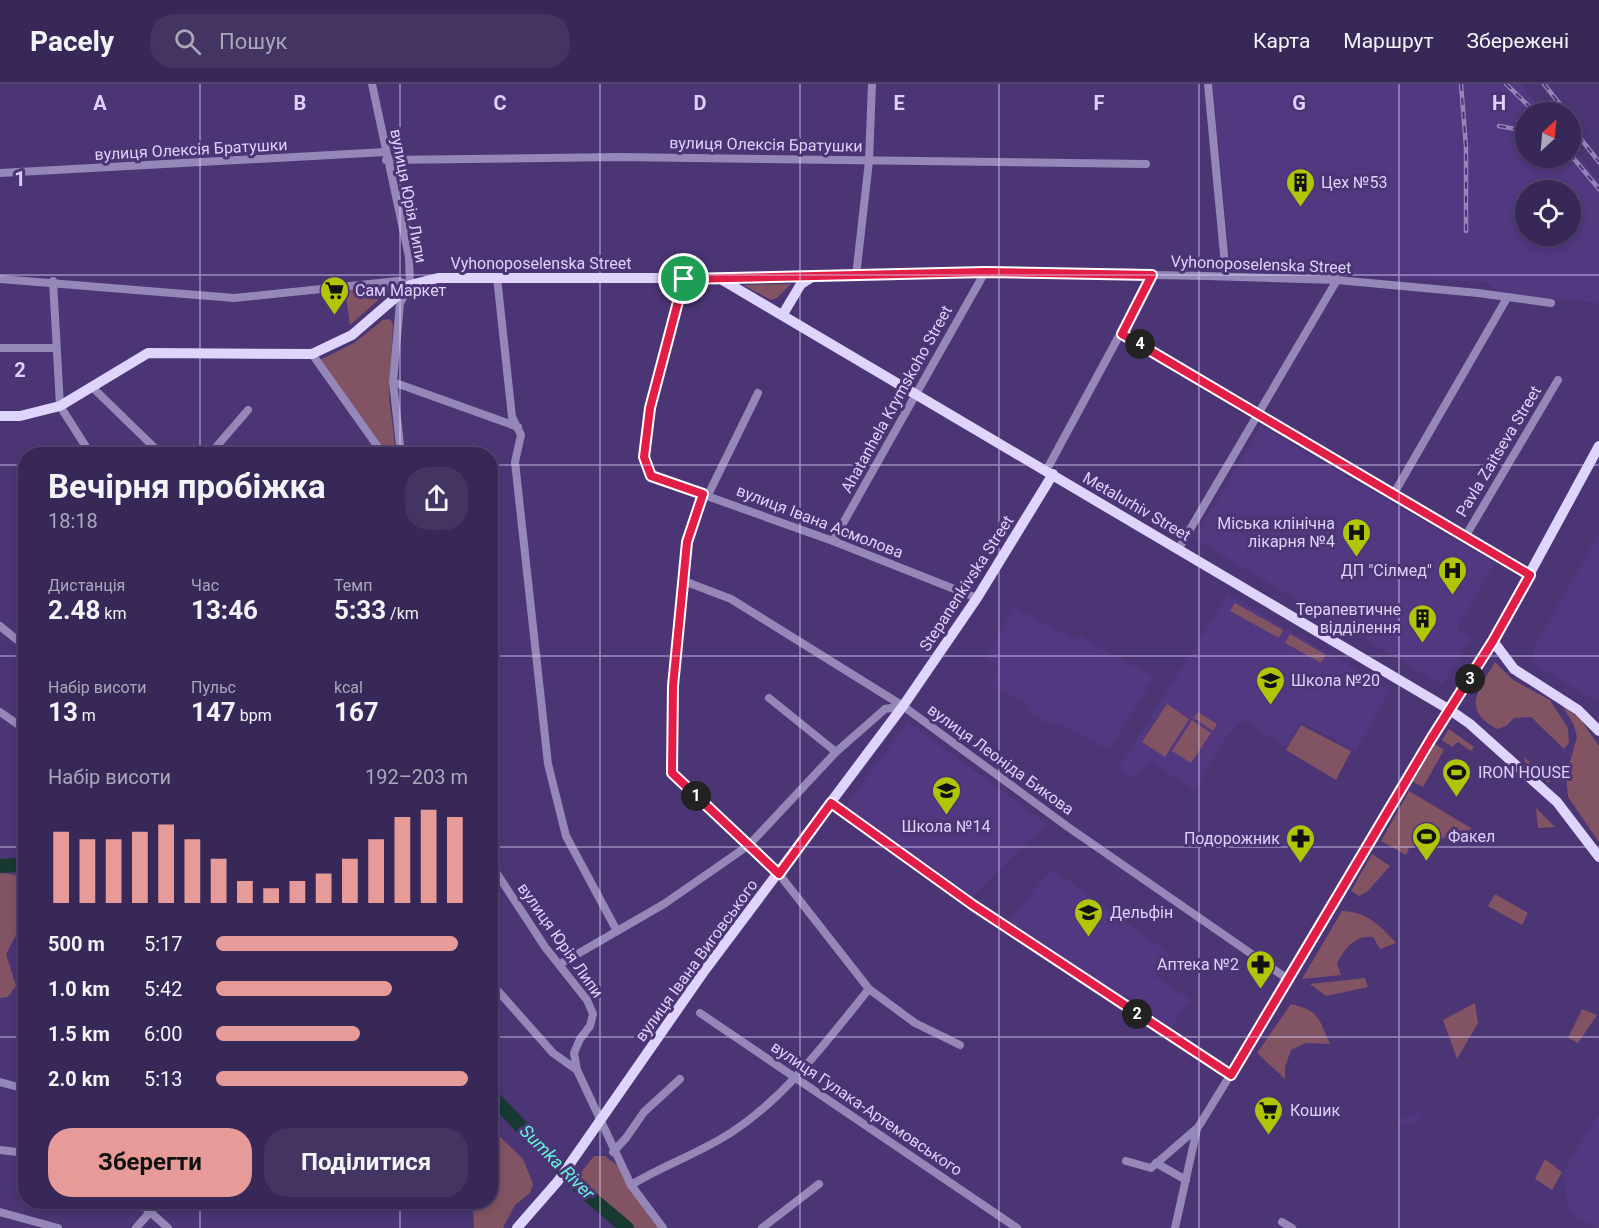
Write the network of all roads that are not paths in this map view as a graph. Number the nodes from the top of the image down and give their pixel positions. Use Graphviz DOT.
graph roads {
  1 [pos="372,84"];
  2 [pos="872,84"];
  3 [pos="1208,84"];
  4 [pos="385,156"];
  5 [pos="869,161"];
  6 [pos="1146,164"];
  7 [pos="0,173"];
  8 [pos="985,272"];
  9 [pos="1152,275"];
  10 [pos="856,276"];
  11 [pos="1226,276"];
  12 [pos="497,277"];
  13 [pos="812,277"];
  14 [pos="719,278"];
  15 [pos="0,279"];
  16 [pos="684,279"];
  17 [pos="1337,280"];
  18 [pos="53,282"];
  19 [pos="410,285"];
  20 [pos="1506,298"];
  21 [pos="1551,303"];
  22 [pos="783,314"];
  23 [pos="1122,334"];
  24 [pos="0,348"];
  25 [pos="56,348"];
  26 [pos="312,354"];
  27 [pos="1557,380"];
  28 [pos="393,382"];
  29 [pos="92,387"];
  30 [pos="758,393"];
  31 [pos="916,394"];
  32 [pos="60,406"];
  33 [pos="249,410"];
  34 [pos="0,416"];
  35 [pos="1258,416"];
  36 [pos="518,427"];
  37 [pos="1599,446"];
  38 [pos="86,447"];
  39 [pos="154,447"];
  40 [pos="216,447"];
  41 [pos="378,447"];
  42 [pos="400,447"];
  43 [pos="1049,472"];
  44 [pos="706,495"];
  45 [pos="1393,495"];
  46 [pos="1465,537"];
  47 [pos="833,541"];
  48 [pos="1179,548"];
  49 [pos="1530,575"];
  50 [pos="684,581"];
  51 [pos="977,598"];
  52 [pos="0,626"];
  53 [pos="18,641"];
  54 [pos="1493,641"];
  55 [pos="770,698"];
  56 [pos="903,706"];
  57 [pos="1450,710"];
  58 [pos="0,712"];
  59 [pos="18,724"];
  60 [pos="1599,731"];
  61 [pos="836,752"];
  62 [pos="831,803"];
  63 [pos="749,845"];
  64 [pos="1599,856"];
  65 [pos="779,874"];
  66 [pos="498,875"];
  67 [pos="617,931"];
  68 [pos="560,964"];
  69 [pos="1289,980"];
  70 [pos="869,989"];
  71 [pos="498,991"];
  72 [pos="700,1013"];
  73 [pos="960,1045"];
  74 [pos="577,1070"];
  75 [pos="1231,1075"];
  76 [pos="796,1077"];
  77 [pos="680,1079"];
  78 [pos="0,1082"];
  79 [pos="18,1087"];
  80 [pos="600,1123"];
  81 [pos="1197,1129"];
  82 [pos="0,1150"];
  83 [pos="613,1152"];
  84 [pos="18,1153"];
  85 [pos="1126,1161"];
  86 [pos="1156,1163"];
  87 [pos="1186,1180"];
  88 [pos="819,1184"];
  89 [pos="631,1185"];
  90 [pos="148,1209"];
  91 [pos="151,1211"];
  92 [pos="0,1212"];
  93 [pos="1282,1222"];
  94 [pos="58,1228"];
  95 [pos="136,1228"];
  96 [pos="168,1228"];
  97 [pos="517,1228"];
  98 [pos="663,1228"];
  99 [pos="762,1228"];
  100 [pos="1017,1228"];
  101 [pos="1174,1228"];
  102 [pos="1292,1228"];
  1 -- 4 [label="street, вулиця Юрія Липи"];
  2 -- 5 [label="street"];
  3 -- 11 [label="street"];
  4 -- 5 [label="street, вулиця Олексія Братушки"];
  4 -- 7 [label="street, вулиця Олексія Братушки"];
  4 -- 19 [label="street, вулиця Юрія Липи"];
  5 -- 6 [label="street, вулиця Олексія Братушки"];
  5 -- 10 [label="street"];
  8 -- 9 [label="street, Vyhonoposelenska Street"];
  8 -- 10 [label="street, Vyhonoposelenska Street"];
  8 -- 31 [label="street, Ahatanhela Krymskoho Street"];
  9 -- 11 [label="street, Vyhonoposelenska Street"];
  9 -- 23 [label="street, Stepanenkivska Street"];
  10 -- 13 [label="street, Vyhonoposelenska Street"];
  11 -- 17 [label="street, Vyhonoposelenska Street"];
  12 -- 16 [label="main road, Vyhonoposelenska Street"];
  12 -- 19 [label="main road, Vyhonoposelenska Street"];
  12 -- 36 [label="street"];
  13 -- 14 [label="street, Vyhonoposelenska Street"];
  13 -- 22 [label="main road"];
  14 -- 16 [label="main road, Vyhonoposelenska Street"];
  14 -- 22 [label="main road, Metalurhiv Street"];
  15 -- 18 [label="street, Vyhonoposelenska Street"];
  16 -- 44 [label="street, вулиця Івана Асмолова"];
  17 -- 20 [label="street, Vyhonoposelenska Street"];
  17 -- 35 [label="street"];
  18 -- 19 [label="street, Vyhonoposelenska Street"];
  18 -- 25 [label="street"];
  19 -- 26 [label="main road"];
  19 -- 28 [label="street, вулиця Юрія Липи"];
  20 -- 21 [label="street, Vyhonoposelenska Street"];
  20 -- 45 [label="street"];
  22 -- 31 [label="main road, Metalurhiv Street"];
  23 -- 35 [label="street"];
  23 -- 43 [label="street, Stepanenkivska Street"];
  24 -- 25 [label="street"];
  25 -- 32 [label="street"];
  26 -- 29 [label="main road"];
  26 -- 41 [label="street"];
  27 -- 46 [label="street, Pavla Zaitseva Street"];
  28 -- 36 [label="street"];
  28 -- 42 [label="street, вулиця Юрія Липи"];
  29 -- 32 [label="main road"];
  29 -- 39 [label="street"];
  30 -- 44 [label="street"];
  31 -- 43 [label="main road, Metalurhiv Street"];
  31 -- 47 [label="street, Ahatanhela Krymskoho Street"];
  32 -- 34 [label="main road"];
  32 -- 38 [label="street"];
  33 -- 40 [label="street"];
  35 -- 45 [label="street"];
  35 -- 48 [label="street"];
  36 -- 67 [label="street"];
  37 -- 49 [label="main road"];
  43 -- 48 [label="main road, Metalurhiv Street"];
  43 -- 51 [label="main road, Stepanenkivska Street"];
  44 -- 47 [label="street, вулиця Івана Асмолова"];
  44 -- 50 [label="street"];
  45 -- 46 [label="street"];
  46 -- 49 [label="street"];
  47 -- 51 [label="street, вулиця Івана Асмолова"];
  48 -- 57 [label="main road, Metalurhiv Street"];
  49 -- 54 [label="main road"];
  50 -- 56 [label="street, вулиця Леоніда Бикова"];
  50 -- 63 [label="street"];
  51 -- 56 [label="main road, Stepanenkivska Street"];
  52 -- 53 [label="street"];
  54 -- 57 [label="main road"];
  54 -- 60 [label="main road"];
  55 -- 61 [label="street"];
  56 -- 61 [label="street"];
  56 -- 62 [label="main road, вулиця Івана Виговського"];
  56 -- 69 [label="street, вулиця Леоніда Бикова"];
  57 -- 64 [label="main road, Metalurhiv Street"];
  57 -- 69 [label="street"];
  58 -- 59 [label="street"];
  61 -- 63 [label="street"];
  62 -- 65 [label="main road, вулиця Івана Виговського"];
  62 -- 75 [label="street"];
  63 -- 65 [label="street"];
  63 -- 67 [label="street"];
  65 -- 70 [label="street"];
  65 -- 80 [label="main road, вулиця Івана Виговського"];
  66 -- 68 [label="street, вулиця Юрія Липи"];
  67 -- 68 [label="street"];
  68 -- 74 [label="street, вулиця Юрія Липи"];
  69 -- 75 [label="street"];
  70 -- 73 [label="street"];
  70 -- 76 [label="street"];
  71 -- 74 [label="street"];
  72 -- 76 [label="street, вулиця Гулака-Артемовського"];
  74 -- 80 [label="street"];
  75 -- 81 [label="street"];
  76 -- 89 [label="street"];
  76 -- 100 [label="street, вулиця Гулака-Артемовського"];
  77 -- 83 [label="street"];
  78 -- 79 [label="street"];
  80 -- 83 [label="street"];
  80 -- 97 [label="main road, вулиця Івана Виговського"];
  81 -- 86 [label="street"];
  81 -- 87 [label="street"];
  82 -- 84 [label="street"];
  83 -- 89 [label="street"];
  85 -- 86 [label="street"];
  86 -- 87 [label="street"];
  87 -- 101 [label="street"];
  88 -- 99 [label="street"];
  89 -- 98 [label="street"];
  90 -- 91 [label="street"];
  91 -- 95 [label="street"];
  91 -- 96 [label="street"];
  92 -- 94 [label="street"];
  93 -- 102 [label="street"];
}
